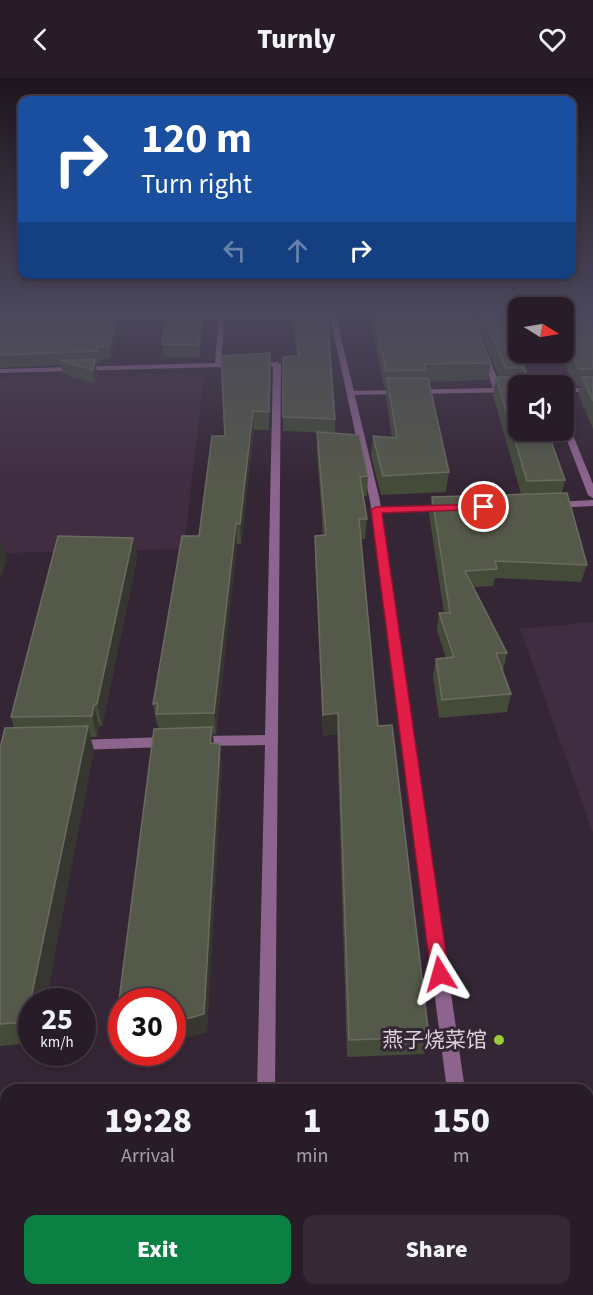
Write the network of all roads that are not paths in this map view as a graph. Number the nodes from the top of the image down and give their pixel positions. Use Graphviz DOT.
graph roads {
  1 [pos="85,369"];
  2 [pos="277,369"];
  3 [pos="345,369"];
  4 [pos="490,369"];
  5 [pos="0,371"];
  6 [pos="498,390"];
  7 [pos="508,390"];
  8 [pos="574,390"];
  9 [pos="593,390"];
  10 [pos="351,393"];
  11 [pos="571,441"];
  12 [pos="593,495"];
  13 [pos="593,504"];
  14 [pos="547,505"];
  15 [pos="456,508"];
  16 [pos="376,510"];
  17 [pos="271,740"];
  18 [pos="59,745"];
  19 [pos="266,1084"];
  20 [pos="455,1084"];
  1 -- 5 [label="street"];
  2 -- 17 [label="street"];
  3 -- 10 [label="street"];
  4 -- 6 [label="street"];
  6 -- 7 [label="street"];
  6 -- 10 [label="street"];
  8 -- 9 [label="street"];
  10 -- 16 [label="street"];
  11 -- 12 [label="street"];
  13 -- 14 [label="street"];
  15 -- 16 [label="street"];
  16 -- 20 [label="street"];
  17 -- 18 [label="street"];
  17 -- 19 [label="street"];
}
